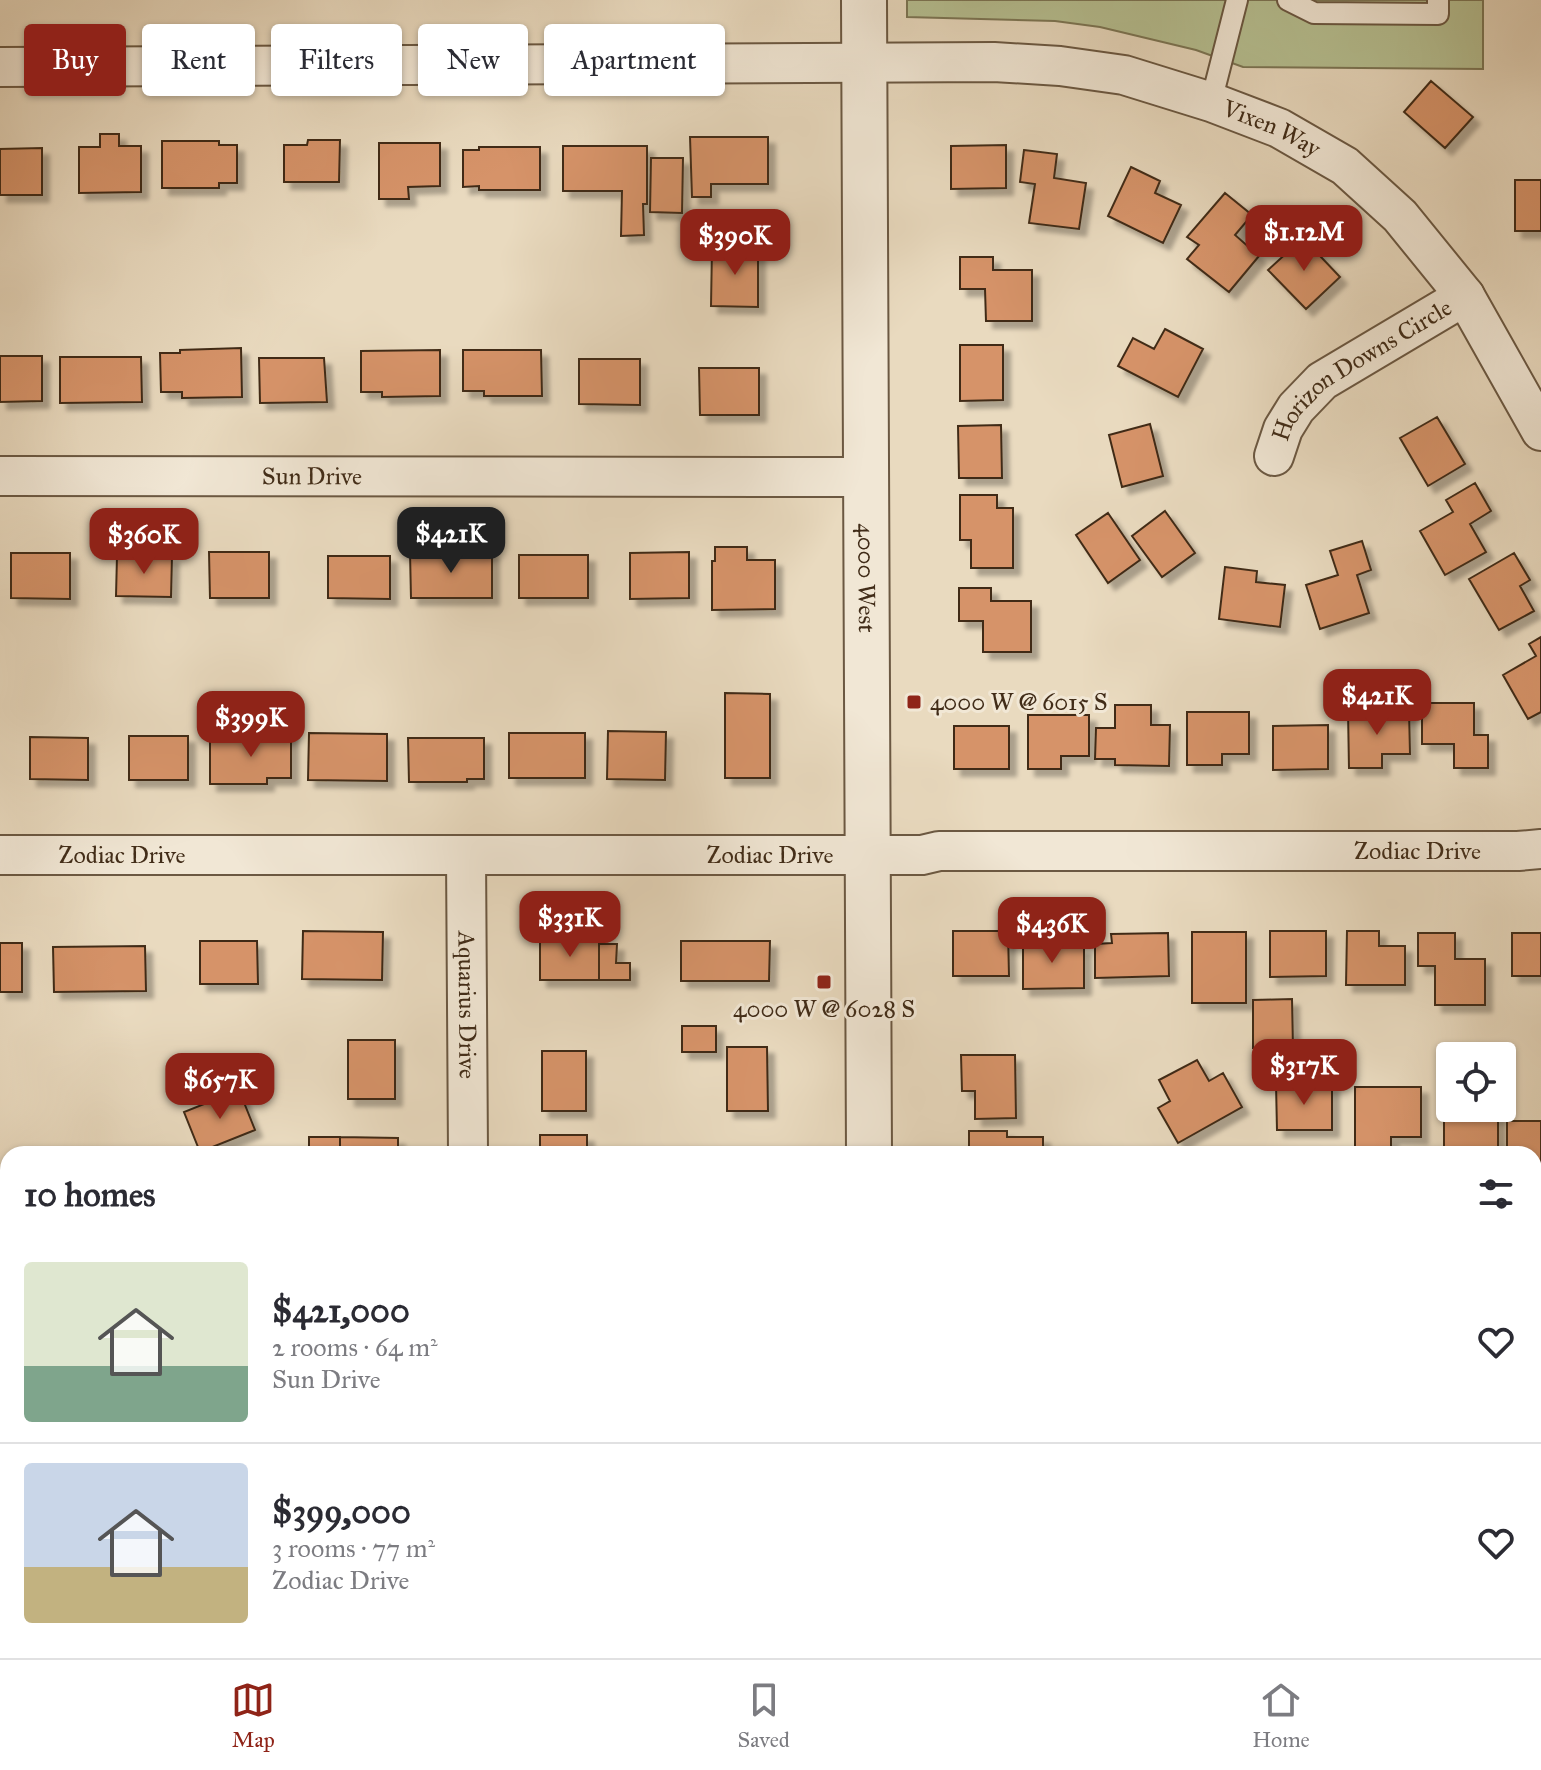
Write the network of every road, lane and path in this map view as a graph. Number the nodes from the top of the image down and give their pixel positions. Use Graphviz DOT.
graph roads {
  1 [pos="864,0"];
  2 [pos="1237,0"];
  3 [pos="1288,0"];
  4 [pos="1438,0"];
  5 [pos="865,64"];
  6 [pos="0,67"];
  7 [pos="1211,102"];
  8 [pos="1465,296"];
  9 [pos="1541,431"];
  10 [pos="1274,456"];
  11 [pos="0,476"];
  12 [pos="865,477"];
  13 [pos="1541,849"];
  14 [pos="0,855"];
  15 [pos="466,855"];
  16 [pos="868,855"];
  17 [pos="468,1146"];
  18 [pos="869,1146"];
  1 -- 5 [label="street, 4000 West"];
  2 -- 7 [label="lane"];
  3 -- 4 [label="lane"];
  5 -- 6 [label="street, Vixen Way"];
  5 -- 7 [label="street, Vixen Way"];
  5 -- 12 [label="street, 4000 West"];
  7 -- 8 [label="street, Vixen Way"];
  8 -- 9 [label="street, Vixen Way"];
  8 -- 10 [label="street, Horizon Downs Circle"];
  11 -- 12 [label="street, Sun Drive"];
  12 -- 16 [label="street, 4000 West"];
  13 -- 16 [label="street, Zodiac Drive"];
  14 -- 15 [label="street, Zodiac Drive"];
  15 -- 16 [label="street, Zodiac Drive"];
  15 -- 17 [label="street, Aquarius Drive"];
  16 -- 18 [label="street, 4000 West"];
}
